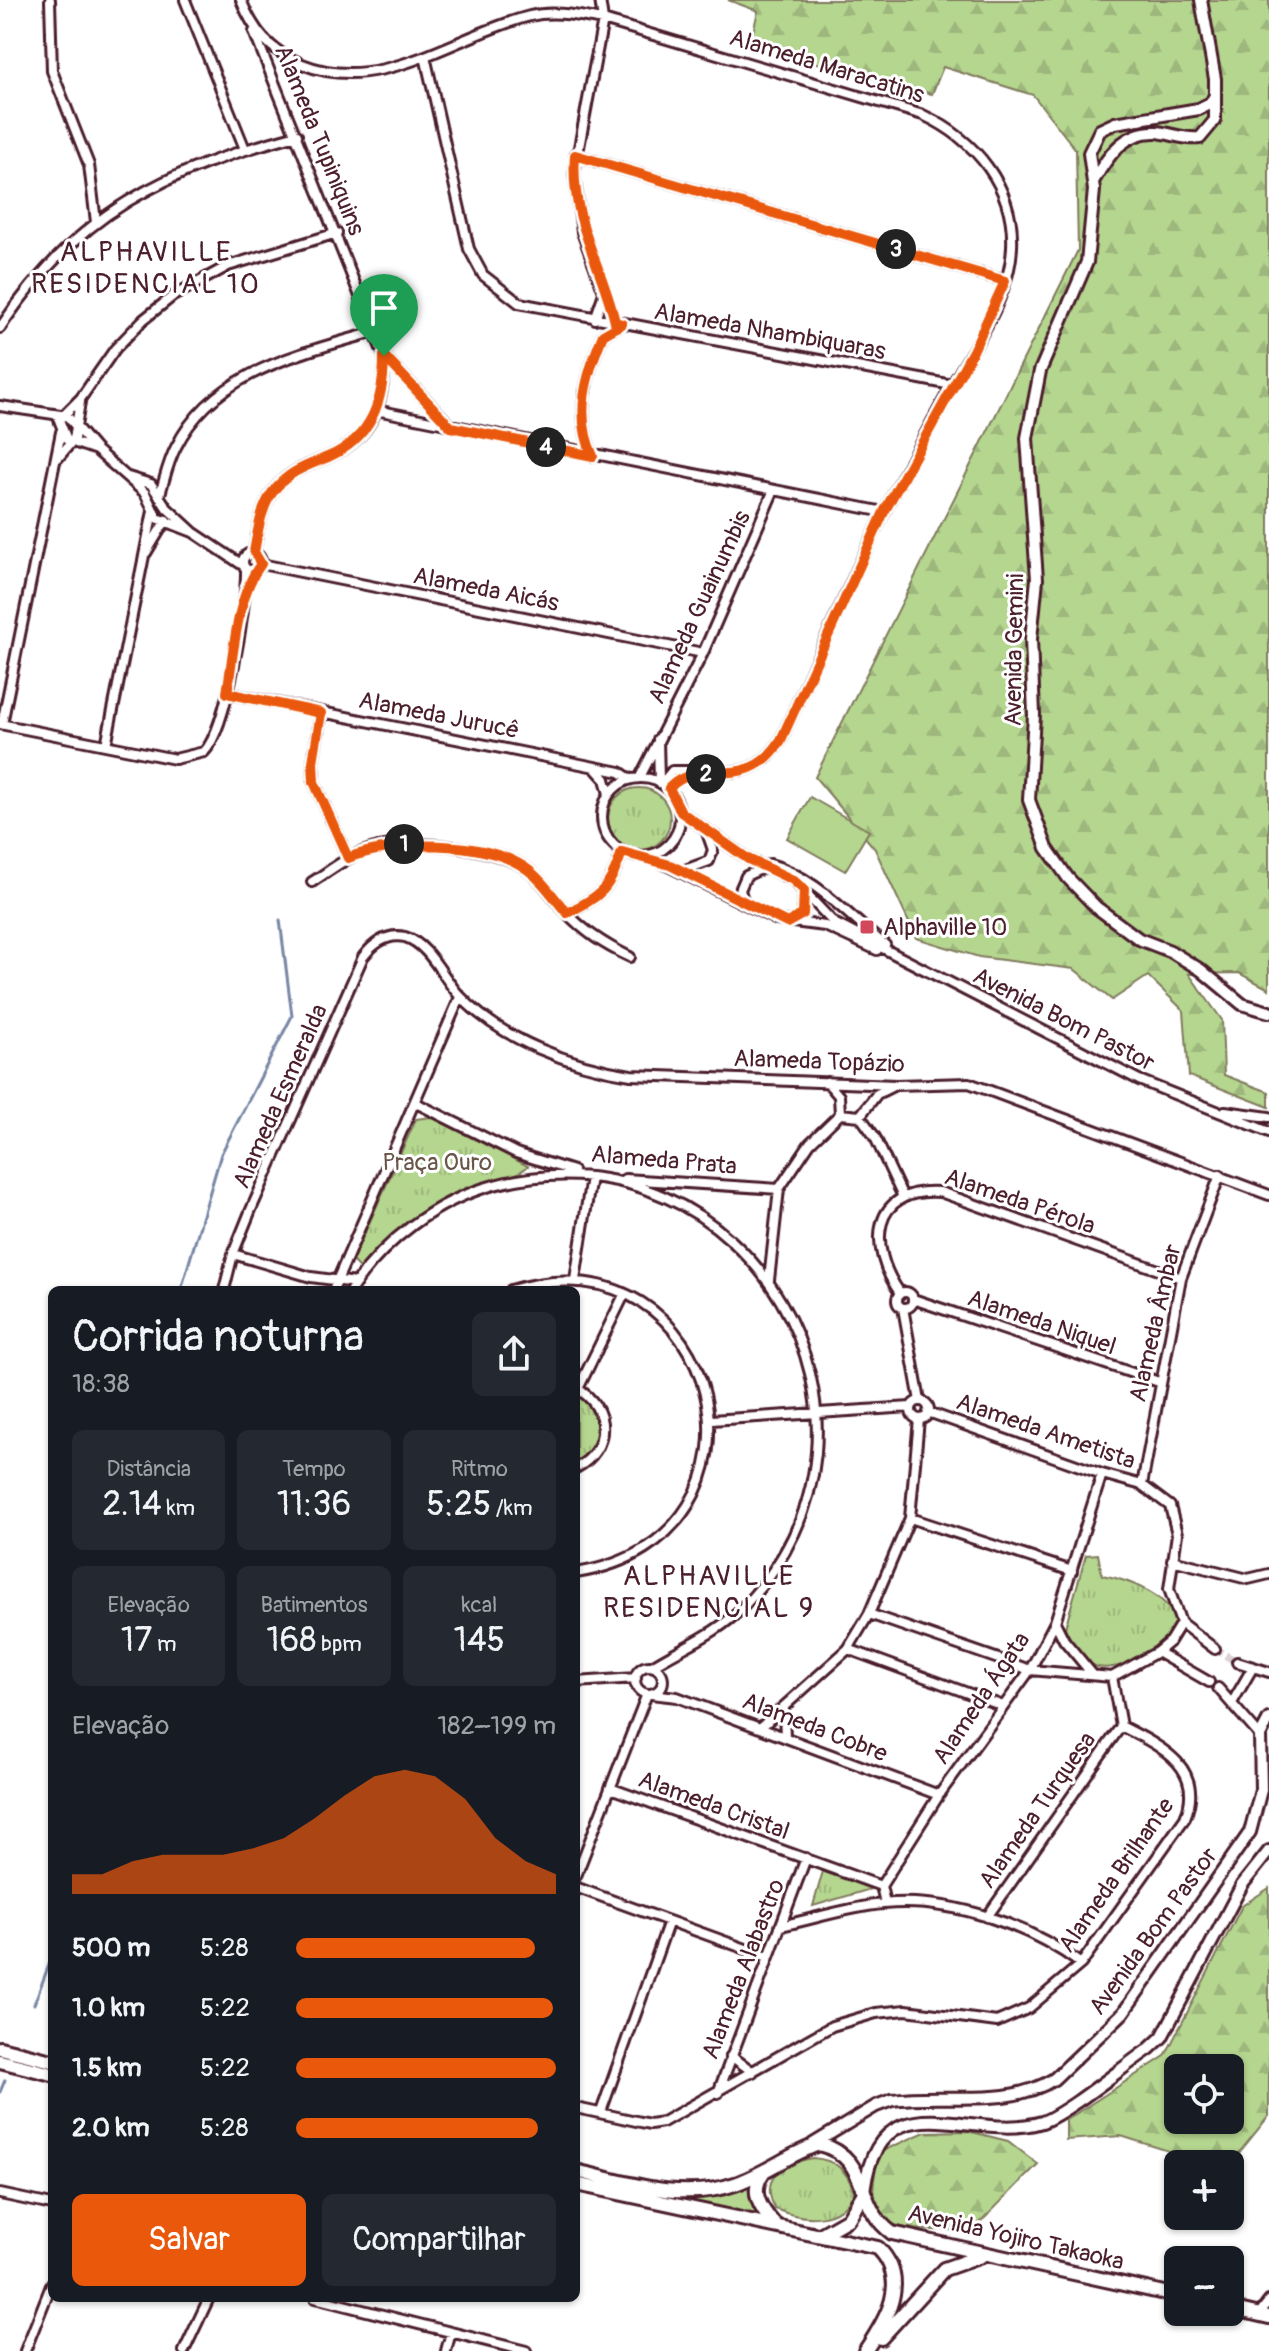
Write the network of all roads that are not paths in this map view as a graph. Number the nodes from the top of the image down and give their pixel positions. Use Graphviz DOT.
graph roads {
  1 [pos="50,0"];
  2 [pos="185,0"];
  3 [pos="241,0"];
  4 [pos="600,0"];
  5 [pos="1201,0"];
  6 [pos="603,20"];
  7 [pos="252,28"];
  8 [pos="425,56"];
  9 [pos="287,57"];
  10 [pos="269,66"];
  11 [pos="1215,95"];
  12 [pos="297,135"];
  13 [pos="245,149"];
  14 [pos="575,155"];
  15 [pos="1094,180"];
  16 [pos="96,222"];
  17 [pos="337,233"];
  18 [pos="1005,281"];
  19 [pos="605,289"];
  20 [pos="595,319"];
  21 [pos="618,323"];
  22 [pos="0,328"];
  23 [pos="374,332"];
  24 [pos="384,356"];
  25 [pos="952,385"];
  26 [pos="81,398"];
  27 [pos="0,406"];
  28 [pos="376,410"];
  29 [pos="38,412"];
  30 [pos="64,415"];
  31 [pos="451,427"];
  32 [pos="60,428"];
  33 [pos="76,429"];
  34 [pos="72,443"];
  35 [pos="96,450"];
  36 [pos="593,456"];
  37 [pos="58,459"];
  38 [pos="166,472"];
  39 [pos="124,475"];
  40 [pos="151,484"];
  41 [pos="773,492"];
  42 [pos="145,493"];
  43 [pos="160,494"];
  44 [pos="153,511"];
  45 [pos="171,511"];
  46 [pos="884,512"];
  47 [pos="165,522"];
  48 [pos="193,532"];
  49 [pos="217,550"];
  50 [pos="250,553"];
  51 [pos="144,557"];
  52 [pos="251,568"];
  53 [pos="703,653"];
  54 [pos="227,693"];
  55 [pos="321,713"];
  56 [pos="1,724"];
  57 [pos="658,738"];
  58 [pos="106,745"];
  59 [pos="596,768"];
  60 [pos="640,777"];
  61 [pos="630,779"];
  62 [pos="663,784"];
  63 [pos="609,794"];
  64 [pos="681,812"];
  65 [pos="706,830"];
  66 [pos="622,852"];
  67 [pos="648,856"];
  68 [pos="348,858"];
  69 [pos="748,859"];
  70 [pos="765,867"];
  71 [pos="681,871"];
  72 [pos="312,882"];
  73 [pos="804,890"];
  74 [pos="745,904"];
  75 [pos="567,913"];
  76 [pos="787,923"];
  77 [pos="394,936"];
  78 [pos="630,957"];
  79 [pos="901,958"];
  80 [pos="460,997"];
  81 [pos="1269,1012"];
  82 [pos="827,1082"];
  83 [pos="848,1083"];
  84 [pos="877,1089"];
  85 [pos="839,1096"];
  86 [pos="416,1103"];
  87 [pos="1212,1110"];
  88 [pos="840,1114"];
  89 [pos="860,1116"];
  90 [pos="1269,1117"];
  91 [pos="1269,1132"];
  92 [pos="1220,1175"];
  93 [pos="591,1177"];
  94 [pos="676,1182"];
  95 [pos="779,1189"];
  96 [pos="1269,1195"];
  97 [pos="903,1197"];
  98 [pos="671,1201"];
  99 [pos="233,1254"];
  100 [pos="1181,1278"];
  101 [pos="575,1280"];
  102 [pos="769,1280"];
  103 [pos="225,1286"];
  104 [pos="334,1286"];
  105 [pos="353,1286"];
  106 [pos="525,1286"];
  107 [pos="900,1293"];
  108 [pos="624,1295"];
  109 [pos="913,1299"];
  110 [pos="903,1308"];
  111 [pos="1159,1382"];
  112 [pos="580,1383"];
  113 [pos="580,1392"];
  114 [pos="920,1401"];
  115 [pos="911,1407"];
  116 [pos="816,1412"];
  117 [pos="928,1412"];
  118 [pos="919,1419"];
  119 [pos="711,1420"];
  120 [pos="580,1465"];
  121 [pos="1102,1474"];
  122 [pos="1142,1485"];
  123 [pos="910,1518"];
  124 [pos="1172,1560"];
  125 [pos="1072,1571"];
  126 [pos="580,1572"];
  127 [pos="1269,1574"];
  128 [pos="869,1614"];
  129 [pos="1181,1621"];
  130 [pos="1055,1622"];
  131 [pos="848,1649"];
  132 [pos="1215,1649"];
  133 [pos="680,1651"];
  134 [pos="1157,1652"];
  135 [pos="1237,1662"];
  136 [pos="652,1666"];
  137 [pos="1253,1667"];
  138 [pos="1030,1670"];
  139 [pos="1269,1672"];
  140 [pos="637,1674"];
  141 [pos="1093,1675"];
  142 [pos="1112,1677"];
  143 [pos="663,1678"];
  144 [pos="580,1682"];
  145 [pos="1209,1682"];
  146 [pos="1218,1688"];
  147 [pos="649,1694"];
  148 [pos="677,1697"];
  149 [pos="1232,1703"];
  150 [pos="1003,1706"];
  151 [pos="784,1710"];
  152 [pos="1269,1719"];
  153 [pos="1121,1726"];
  154 [pos="760,1728"];
  155 [pos="1260,1736"];
  156 [pos="785,1737"];
  157 [pos="610,1788"];
  158 [pos="1261,1790"];
  159 [pos="939,1795"];
  160 [pos="1269,1801"];
  161 [pos="1269,1851"];
  162 [pos="806,1858"];
  163 [pos="580,1873"];
  164 [pos="580,1886"];
  165 [pos="881,1886"];
  166 [pos="885,1903"];
  167 [pos="987,1917"];
  168 [pos="669,1921"];
  169 [pos="780,1926"];
  170 [pos="768,1957"];
  171 [pos="1081,1964"];
  172 [pos="0,2048"];
  173 [pos="731,2056"];
  174 [pos="48,2060"];
  175 [pos="0,2061"];
  176 [pos="753,2072"];
  177 [pos="48,2073"];
  178 [pos="717,2093"];
  179 [pos="580,2109"];
  180 [pos="601,2112"];
  181 [pos="804,2149"];
  182 [pos="580,2172"];
  183 [pos="763,2173"];
  184 [pos="580,2185"];
  185 [pos="864,2193"];
  186 [pos="0,2194"];
  187 [pos="48,2204"];
  188 [pos="774,2224"];
  189 [pos="820,2235"];
  190 [pos="989,2254"];
  191 [pos="48,2293"];
  192 [pos="1164,2293"];
  193 [pos="1269,2301"];
  194 [pos="207,2302"];
  195 [pos="331,2302"];
  196 [pos="1244,2311"];
  197 [pos="1264,2316"];
  198 [pos="451,2332"];
  199 [pos="25,2351"];
  200 [pos="184,2351"];
  201 [pos="446,2351"];
  202 [pos="526,2351"];
  203 [pos="867,2351"];
  1 -- 16 [label="street"];
  2 -- 13 [label="street"];
  3 -- 7 [label="street, Alameda Tupiniquins"];
  4 -- 6 [label="street"];
  5 -- 11 [label="street, Avenida Gemini"];
  6 -- 8 [label="street, Alameda Maracatins"];
  6 -- 14 [label="street"];
  6 -- 18 [label="street, Alameda Maracatins"];
  7 -- 9 [label="street, Alameda Maracatins"];
  7 -- 10 [label="street, Alameda Tupiniquins"];
  8 -- 9 [label="street, Alameda Maracatins"];
  8 -- 20 [label="street, Alameda Nhambiquaras"];
  9 -- 10 [label="street"];
  10 -- 12 [label="street, Alameda Tupiniquins"];
  11 -- 15 [label="street, Avenida Gemini"];
  11 -- 15 [label="street, Avenida Gemini"];
  12 -- 13 [label="street"];
  12 -- 17 [label="street, Alameda Tupiniquins"];
  13 -- 16 [label="street"];
  14 -- 18 [label="street"];
  14 -- 19 [label="street"];
  15 -- 81 [label="street, Avenida Gemini"];
  16 -- 22 [label="street"];
  17 -- 23 [label="street, Alameda Tupiniquins"];
  17 -- 26 [label="street"];
  18 -- 25 [label="street, Alameda Maracatins"];
  19 -- 20 [label="street"];
  19 -- 21 [label="street"];
  20 -- 21 [label="street, Alameda Nhambiquaras"];
  21 -- 25 [label="street, Alameda Nhambiquaras"];
  21 -- 36 [label="street"];
  23 -- 24 [label="street, Alameda Tupiniquins"];
  23 -- 38 [label="street"];
  24 -- 28 [label="street"];
  24 -- 31 [label="street, Alameda Tupiniquins"];
  25 -- 46 [label="street, Alameda Maracatins"];
  26 -- 30 [label="street"];
  26 -- 33 [label="street"];
  27 -- 29 [label="street"];
  28 -- 31 [label="street"];
  28 -- 50 [label="street"];
  29 -- 30 [label="street"];
  29 -- 32 [label="street"];
  30 -- 32 [label="street"];
  30 -- 33 [label="street, Alameda Aicás"];
  31 -- 36 [label="street"];
  32 -- 34 [label="street"];
  32 -- 37 [label="street"];
  33 -- 34 [label="street"];
  33 -- 35 [label="street, Alameda Aicás"];
  34 -- 35 [label="street, Alameda Aicás"];
  34 -- 37 [label="street"];
  35 -- 39 [label="street, Alameda Aicás"];
  36 -- 41 [label="street"];
  37 -- 56 [label="street"];
  38 -- 40 [label="street"];
  38 -- 43 [label="street"];
  39 -- 40 [label="street, Alameda Aicás"];
  39 -- 42 [label="street, Alameda Aicás"];
  40 -- 42 [label="street"];
  40 -- 43 [label="street, Alameda Aicás"];
  41 -- 46 [label="street"];
  41 -- 53 [label="street, Alameda Guainumbis"];
  42 -- 44 [label="street, Alameda Aicás"];
  43 -- 45 [label="street, Alameda Aicás"];
  44 -- 47 [label="street, Alameda Aicás"];
  44 -- 51 [label="street"];
  45 -- 47 [label="street"];
  45 -- 48 [label="street, Alameda Aicás"];
  46 -- 62 [label="street, Alameda Maracatins"];
  47 -- 48 [label="street, Alameda Aicás"];
  47 -- 51 [label="street"];
  48 -- 49 [label="street, Alameda Aicás"];
  49 -- 50 [label="street, Alameda Aicás"];
  49 -- 52 [label="street, Alameda Aicás"];
  50 -- 52 [label="street"];
  50 -- 52 [label="street"];
  51 -- 58 [label="street"];
  52 -- 53 [label="street, Alameda Aicás"];
  52 -- 54 [label="street"];
  53 -- 57 [label="street, Alameda Guainumbis"];
  54 -- 55 [label="street, Alameda Jurucê"];
  54 -- 58 [label="street"];
  55 -- 59 [label="street, Alameda Jurucê"];
  55 -- 68 [label="street"];
  56 -- 58 [label="street"];
  57 -- 60 [label="street, Alameda Guainumbis"];
  57 -- 62 [label="street, Alameda Guainumbis"];
  59 -- 61 [label="street, Alameda Jurucê"];
  59 -- 63 [label="street"];
  60 -- 61 [label="street"];
  60 -- 62 [label="street"];
  61 -- 63 [label="street"];
  62 -- 64 [label="street"];
  63 -- 66 [label="street"];
  64 -- 65 [label="street, Avenida Bom Pastor"];
  64 -- 67 [label="street"];
  65 -- 69 [label="street, Avenida Bom Pastor"];
  65 -- 71 [label="street"];
  66 -- 67 [label="street"];
  66 -- 75 [label="street"];
  67 -- 71 [label="street, Avenida Bom Pastor"];
  68 -- 72 [label="street"];
  68 -- 75 [label="street"];
  69 -- 70 [label="street, Avenida Bom Pastor"];
  69 -- 79 [label="street, Avenida Bom Pastor"];
  70 -- 73 [label="street, Avenida Bom Pastor"];
  70 -- 74 [label="street"];
  71 -- 74 [label="street, Avenida Bom Pastor"];
  73 -- 76 [label="street"];
  73 -- 79 [label="street, Avenida Bom Pastor"];
  74 -- 76 [label="street, Avenida Bom Pastor"];
  75 -- 78 [label="street"];
  76 -- 79 [label="street, Avenida Bom Pastor"];
  77 -- 80 [label="street, Alameda Topázio"];
  77 -- 99 [label="street, Alameda Esmeralda"];
  79 -- 87 [label="street, Avenida Bom Pastor"];
  80 -- 82 [label="street, Alameda Topázio"];
  80 -- 86 [label="street"];
  82 -- 83 [label="street, Alameda Topázio"];
  82 -- 85 [label="street"];
  83 -- 84 [label="street, Alameda Topázio"];
  83 -- 85 [label="street"];
  84 -- 89 [label="street"];
  84 -- 92 [label="street, Alameda Topázio"];
  85 -- 88 [label="street"];
  86 -- 93 [label="street, Alameda Prata"];
  86 -- 104 [label="street"];
  87 -- 90 [label="street, Avenida Bom Pastor"];
  87 -- 91 [label="street, Avenida Bom Pastor"];
  88 -- 89 [label="street"];
  88 -- 95 [label="street"];
  89 -- 97 [label="street"];
  92 -- 96 [label="street, Alameda Topázio"];
  92 -- 100 [label="street, Alameda Âmbar"];
  93 -- 94 [label="street, Alameda Prata"];
  93 -- 98 [label="street"];
  93 -- 101 [label="street"];
  93 -- 105 [label="street"];
  94 -- 95 [label="street, Alameda Prata"];
  94 -- 98 [label="street"];
  95 -- 102 [label="street"];
  97 -- 100 [label="street, Alameda Pérola"];
  97 -- 107 [label="street"];
  98 -- 102 [label="street"];
  99 -- 103 [label="street, Alameda Esmeralda"];
  99 -- 104 [label="street"];
  100 -- 111 [label="street, Alameda Âmbar"];
  101 -- 106 [label="street"];
  101 -- 108 [label="street"];
  102 -- 116 [label="street"];
  104 -- 105 [label="street"];
  107 -- 109 [label="street"];
  107 -- 110 [label="street"];
  108 -- 112 [label="street"];
  108 -- 119 [label="street"];
  109 -- 110 [label="street"];
  109 -- 111 [label="street, Alameda Niquel"];
  110 -- 114 [label="street"];
  111 -- 122 [label="street, Alameda Âmbar"];
  113 -- 120 [label="street"];
  114 -- 115 [label="street"];
  114 -- 117 [label="street"];
  115 -- 116 [label="street"];
  115 -- 118 [label="street"];
  116 -- 119 [label="street"];
  116 -- 133 [label="street"];
  117 -- 118 [label="street"];
  117 -- 121 [label="street, Alameda Ametista"];
  118 -- 123 [label="street"];
  119 -- 126 [label="street"];
  121 -- 122 [label="street, Alameda Ametista"];
  121 -- 125 [label="street, Alameda Ágata"];
  122 -- 124 [label="street, Alameda Ametista"];
  123 -- 125 [label="street"];
  123 -- 128 [label="street"];
  124 -- 127 [label="street"];
  124 -- 129 [label="street, Alameda Ametista"];
  125 -- 130 [label="street, Alameda Ágata"];
  128 -- 131 [label="street"];
  128 -- 138 [label="street"];
  129 -- 132 [label="street"];
  129 -- 134 [label="street"];
  130 -- 138 [label="street, Alameda Ágata"];
  130 -- 141 [label="street"];
  131 -- 150 [label="street"];
  131 -- 151 [label="street"];
  133 -- 136 [label="street"];
  133 -- 143 [label="street"];
  134 -- 142 [label="street"];
  134 -- 145 [label="street"];
  135 -- 137 [label="street"];
  136 -- 140 [label="street"];
  136 -- 143 [label="street, Alameda Cobre"];
  137 -- 139 [label="street"];
  137 -- 149 [label="street"];
  138 -- 141 [label="street"];
  138 -- 150 [label="street, Alameda Ágata"];
  140 -- 144 [label="street"];
  140 -- 147 [label="street"];
  141 -- 142 [label="street"];
  142 -- 153 [label="street"];
  143 -- 147 [label="street"];
  143 -- 148 [label="street, Alameda Cobre"];
  146 -- 149 [label="street"];
  147 -- 148 [label="street, Alameda Cobre"];
  147 -- 157 [label="street"];
  148 -- 154 [label="street, Alameda Cobre"];
  149 -- 155 [label="street"];
  150 -- 159 [label="street, Alameda Ágata"];
  151 -- 154 [label="street"];
  151 -- 156 [label="street"];
  152 -- 155 [label="street, Avenida Bom Pastor"];
  153 -- 167 [label="street, Alameda Turquesa"];
  153 -- 171 [label="street, Alameda Brilhante"];
  154 -- 156 [label="street, Alameda Cobre"];
  155 -- 158 [label="street, Avenida Bom Pastor"];
  156 -- 159 [label="street, Alameda Cobre"];
  157 -- 162 [label="street, Alameda Cristal"];
  157 -- 163 [label="street"];
  158 -- 160 [label="street"];
  158 -- 181 [label="street, Avenida Bom Pastor"];
  159 -- 165 [label="street, Alameda Ágata"];
  161 -- 185 [label="street, Avenida Bom Pastor"];
  162 -- 165 [label="street, Alameda Cristal"];
  162 -- 169 [label="street, Alameda Alabastro"];
  164 -- 168 [label="street"];
  165 -- 166 [label="street"];
  166 -- 167 [label="street"];
  166 -- 169 [label="street"];
  167 -- 171 [label="street"];
  168 -- 170 [label="street"];
  168 -- 180 [label="street"];
  169 -- 170 [label="street, Alameda Alabastro"];
  170 -- 173 [label="street, Alameda Alabastro"];
  171 -- 176 [label="street, Alameda Brilhante"];
  172 -- 174 [label="main road"];
  173 -- 176 [label="street"];
  173 -- 178 [label="street, Alameda Alabastro"];
  175 -- 177 [label="main road"];
  176 -- 178 [label="street, Alameda Brilhante"];
  178 -- 180 [label="street, Alameda Brilhante"];
  179 -- 180 [label="street, Alameda Brilhante"];
  181 -- 183 [label="main road"];
  181 -- 185 [label="main road"];
  182 -- 183 [label="main road"];
  183 -- 188 [label="main road"];
  184 -- 188 [label="main road"];
  185 -- 189 [label="main road"];
  185 -- 190 [label="main road, Avenida Yojiro Takaoka"];
  186 -- 187 [label="street"];
  188 -- 189 [label="main road"];
  189 -- 203 [label="main road"];
  190 -- 192 [label="main road, Avenida Yojiro Takaoka"];
  190 -- 203 [label="main road"];
  191 -- 199 [label="street"];
  193 -- 197 [label="street"];
  194 -- 200 [label="street"];
  195 -- 198 [label="street"];
  196 -- 197 [label="main road"];
  198 -- 201 [label="street"];
  198 -- 202 [label="street"];
}
